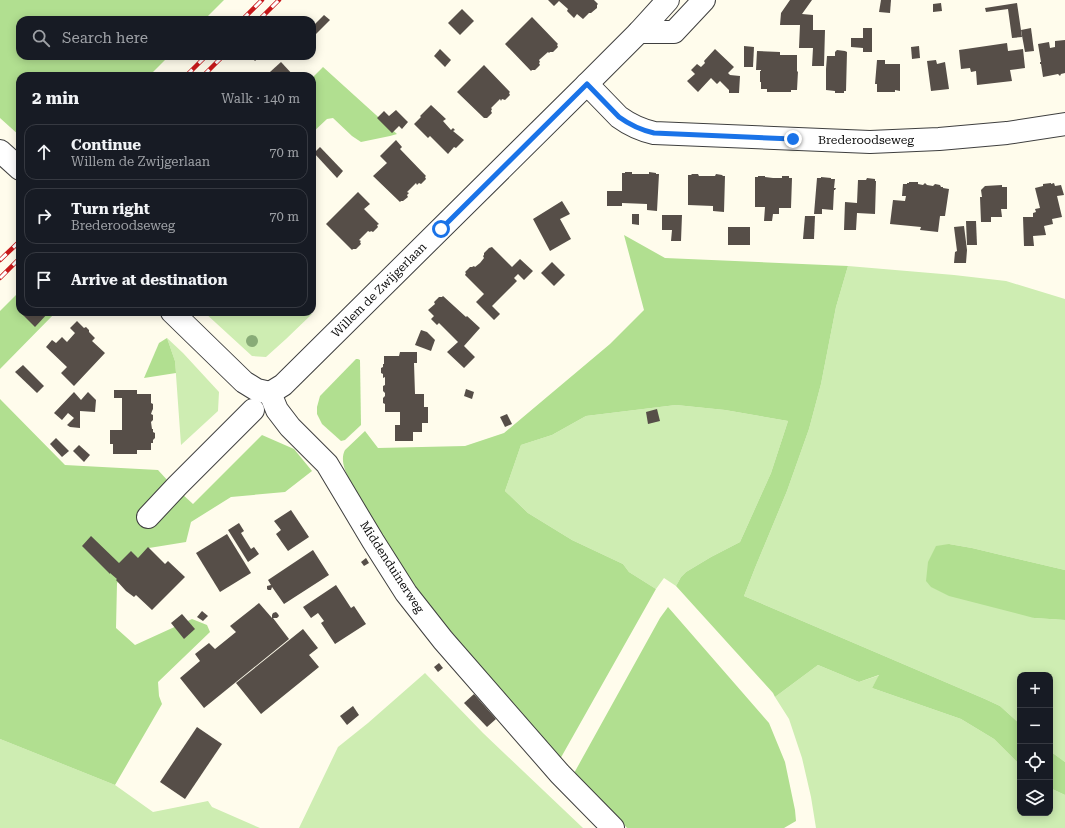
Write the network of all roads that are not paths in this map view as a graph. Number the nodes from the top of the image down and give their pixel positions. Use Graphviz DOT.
graph roads {
  1 [pos="668,0"];
  2 [pos="704,0"];
  3 [pos="639,32"];
  4 [pos="587,84"];
  5 [pos="1065,124"];
  6 [pos="0,151"];
  7 [pos="16,165"];
  8 [pos="176,316"];
  9 [pos="270,393"];
  10 [pos="253,410"];
  11 [pos="148,517"];
  12 [pos="613,828"];
  1 -- 3 [label="street, Willem de Zwijgerlaan"];
  2 -- 3 [label="street"];
  3 -- 4 [label="street, Willem de Zwijgerlaan"];
  4 -- 5 [label="street, Brederoodseweg"];
  4 -- 9 [label="street, Willem de Zwijgerlaan"];
  6 -- 7 [label="street"];
  8 -- 9 [label="street"];
  9 -- 12 [label="street, Middenduinerweg"];
  10 -- 11 [label="street"];
}
